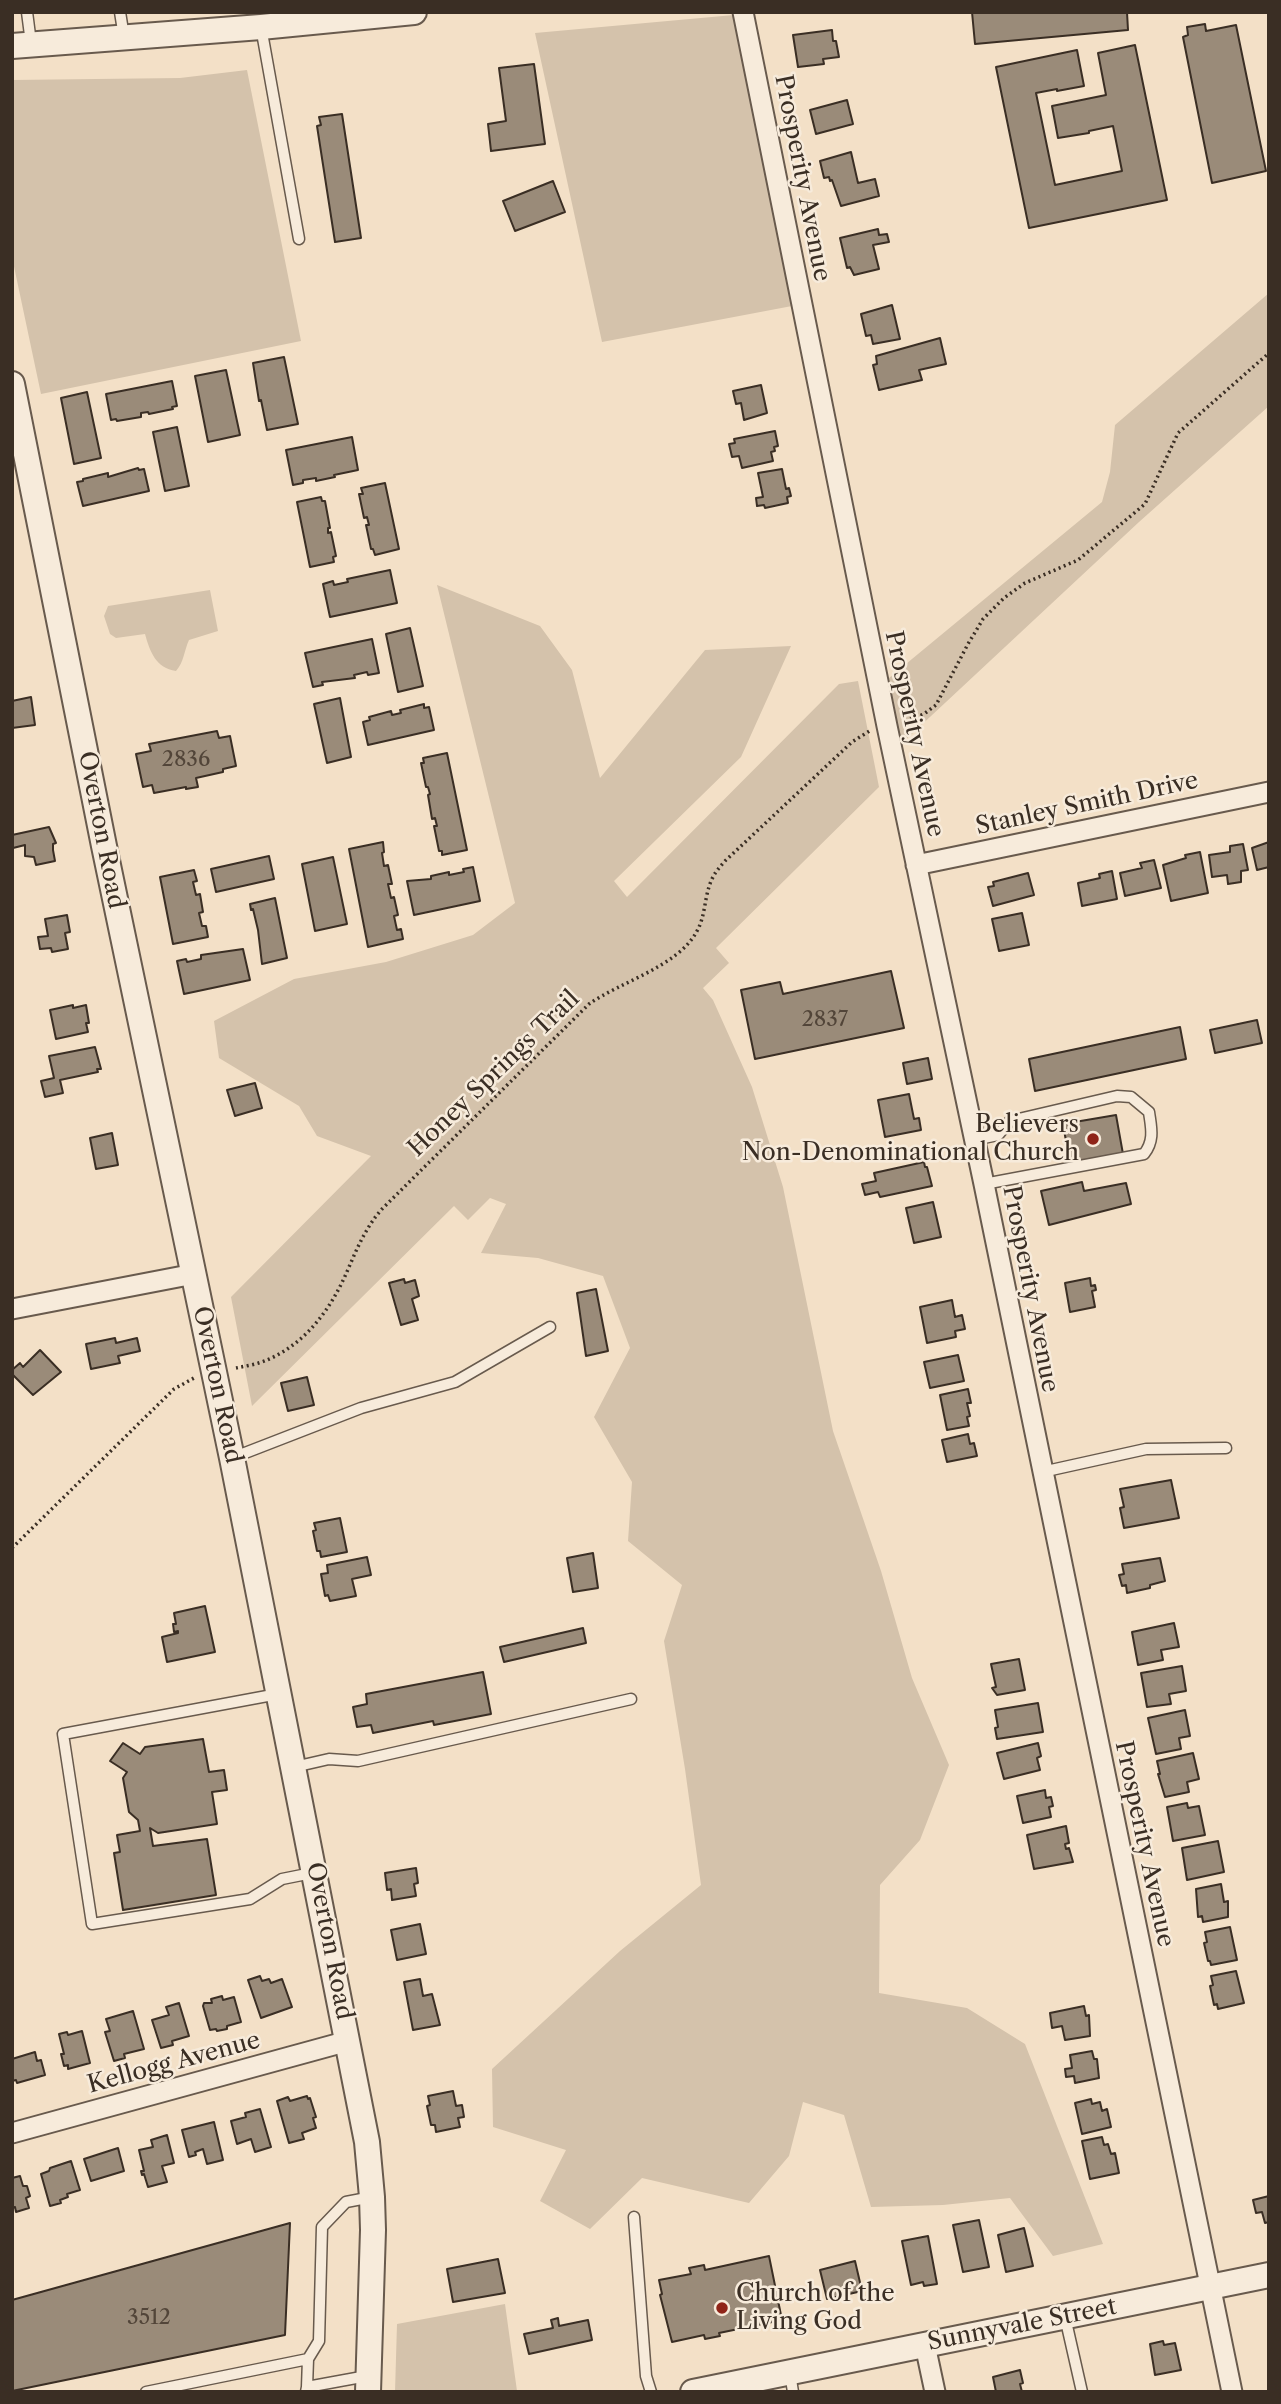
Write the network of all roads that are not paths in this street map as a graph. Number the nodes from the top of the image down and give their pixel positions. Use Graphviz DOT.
graph roads {
  1 [pos="27,12"];
  2 [pos="120,12"];
  3 [pos="414,12"];
  4 [pos="743,12"];
  5 [pos="309,17"];
  6 [pos="261,27"];
  7 [pos="124,37"];
  8 [pos="22,45"];
  9 [pos="299,239"];
  10 [pos="12,384"];
  11 [pos="1269,792"];
  12 [pos="916,865"];
  13 [pos="975,1140"];
  14 [pos="984,1184"];
  15 [pos="194,1274"];
  16 [pos="12,1310"];
  17 [pos="550,1326"];
  18 [pos="1226,1448"];
  19 [pos="232,1458"];
  20 [pos="1042,1472"];
  21 [pos="278,1694"];
  22 [pos="631,1699"];
  23 [pos="294,1767"];
  24 [pos="315,1872"];
  25 [pos="348,2040"];
  26 [pos="12,2133"];
  27 [pos="372,2197"];
  28 [pos="634,2217"];
  29 [pos="1269,2275"];
  30 [pos="1210,2287"];
  31 [pos="1065,2317"];
  32 [pos="925,2345"];
  33 [pos="308,2359"];
  34 [pos="791,2382"];
  35 [pos="368,2384"];
  36 [pos="306,2390"];
  37 [pos="146,2392"];
  38 [pos="650,2392"];
  39 [pos="693,2392"];
  40 [pos="935,2392"];
  41 [pos="1082,2392"];
  42 [pos="1232,2392"];
  1 -- 8 [label="lane"];
  2 -- 7 [label="lane"];
  3 -- 5 [label="street"];
  4 -- 12 [label="street, Prosperity Avenue"];
  5 -- 6 [label="street"];
  6 -- 7 [label="street"];
  6 -- 9 [label="lane"];
  7 -- 8 [label="street"];
  10 -- 15 [label="street, Overton Road"];
  11 -- 12 [label="street, Stanley Smith Drive"];
  12 -- 13 [label="street, Prosperity Avenue"];
  13 -- 14 [label="street, Prosperity Avenue"];
  13 -- 14 [label="lane"];
  14 -- 20 [label="street, Prosperity Avenue"];
  15 -- 16 [label="street"];
  15 -- 19 [label="street, Overton Road"];
  17 -- 19 [label="lane"];
  18 -- 20 [label="lane"];
  19 -- 21 [label="street, Overton Road"];
  20 -- 30 [label="street, Prosperity Avenue"];
  21 -- 23 [label="street, Overton Road"];
  21 -- 24 [label="lane"];
  22 -- 23 [label="lane"];
  23 -- 24 [label="street, Overton Road"];
  24 -- 25 [label="street, Overton Road"];
  25 -- 26 [label="street, Kellogg Avenue"];
  25 -- 27 [label="street, Overton Road"];
  27 -- 33 [label="lane"];
  27 -- 35 [label="street, Overton Road"];
  28 -- 38 [label="lane"];
  29 -- 30 [label="street, Sunnyvale Street"];
  30 -- 31 [label="street, Sunnyvale Street"];
  30 -- 42 [label="street, Prosperity Avenue"];
  31 -- 32 [label="street, Sunnyvale Street"];
  31 -- 41 [label="lane"];
  32 -- 34 [label="street, Sunnyvale Street"];
  32 -- 40 [label="street"];
  33 -- 36 [label="lane"];
  33 -- 37 [label="lane"];
  34 -- 39 [label="street, Sunnyvale Street"];
  35 -- 36 [label="lane"];
}
